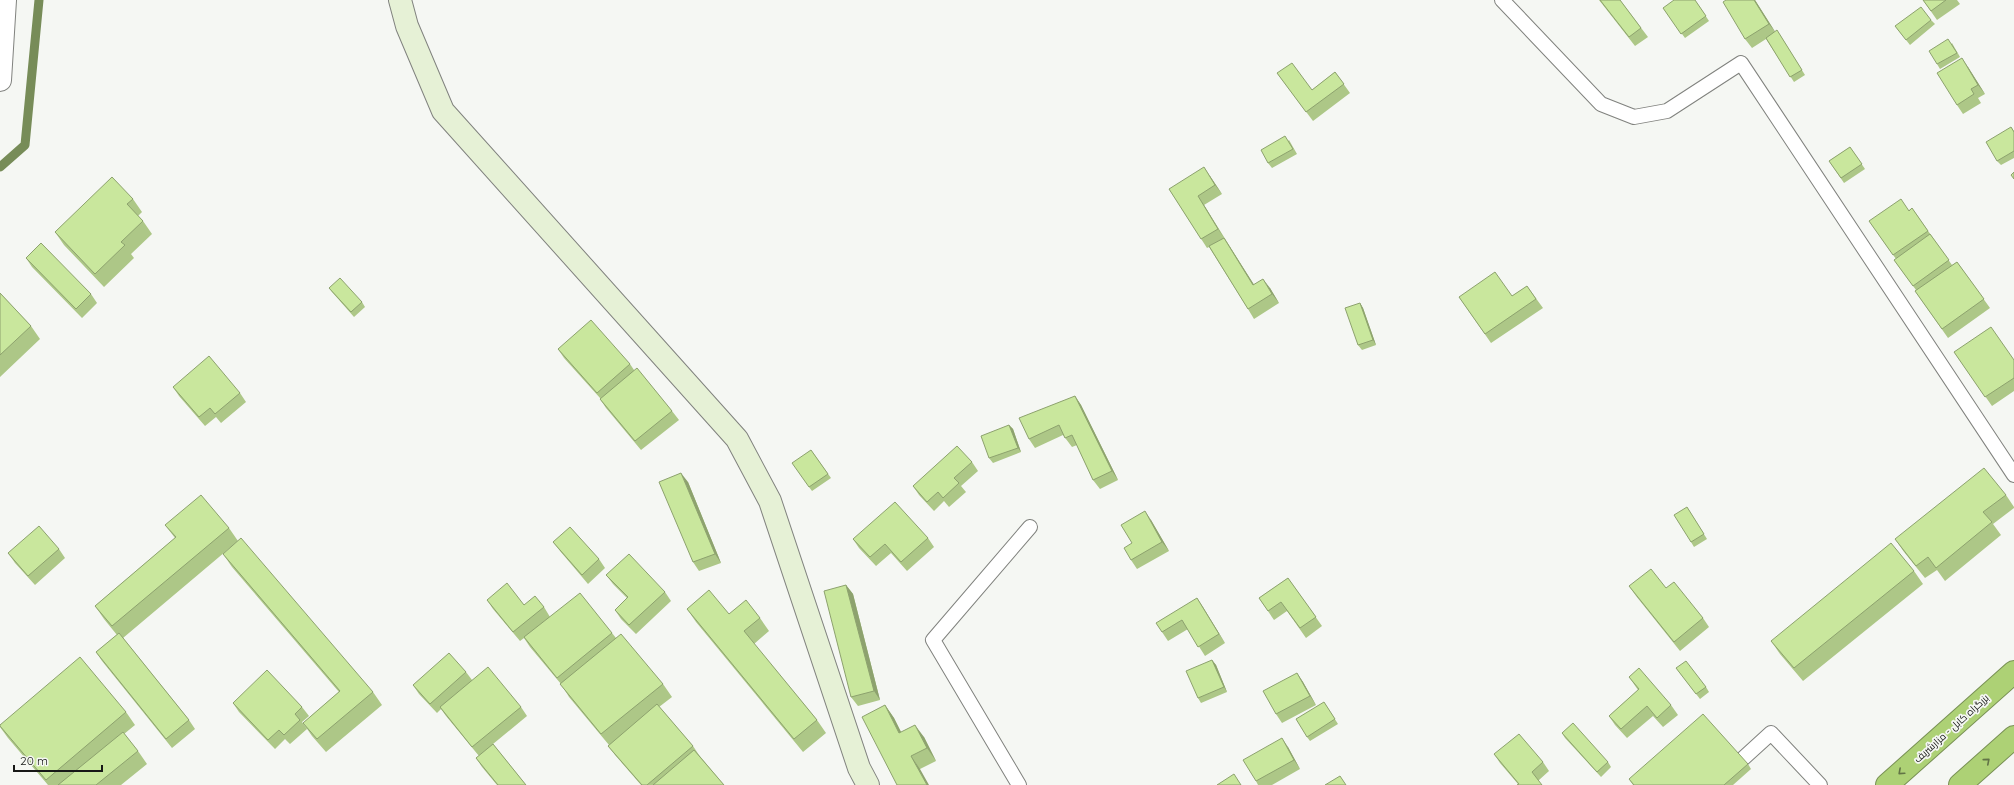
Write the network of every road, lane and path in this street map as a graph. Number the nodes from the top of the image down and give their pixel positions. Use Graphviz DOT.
graph roads {
  1 [pos="5,0"];
  2 [pos="400,0"];
  3 [pos="1502,0"];
  4 [pos="0,80"];
  5 [pos="2014,475"];
  6 [pos="1030,527"];
  7 [pos="2014,672"];
  8 [pos="2014,737"];
  9 [pos="868,785"];
  10 [pos="1019,785"];
  11 [pos="1714,785"];
  12 [pos="1820,785"];
  13 [pos="1887,785"];
  14 [pos="1960,785"];
  1 -- 4 [label="street"];
  2 -- 9 [label="street"];
  3 -- 5 [label="lane"];
  6 -- 10 [label="lane"];
  7 -- 13 [label="highway, بزرگراه کابل - مزارشریف, one-way"];
  14 -- 8 [label="highway, one-way"];
  11 -- 12 [label="lane"];
}
